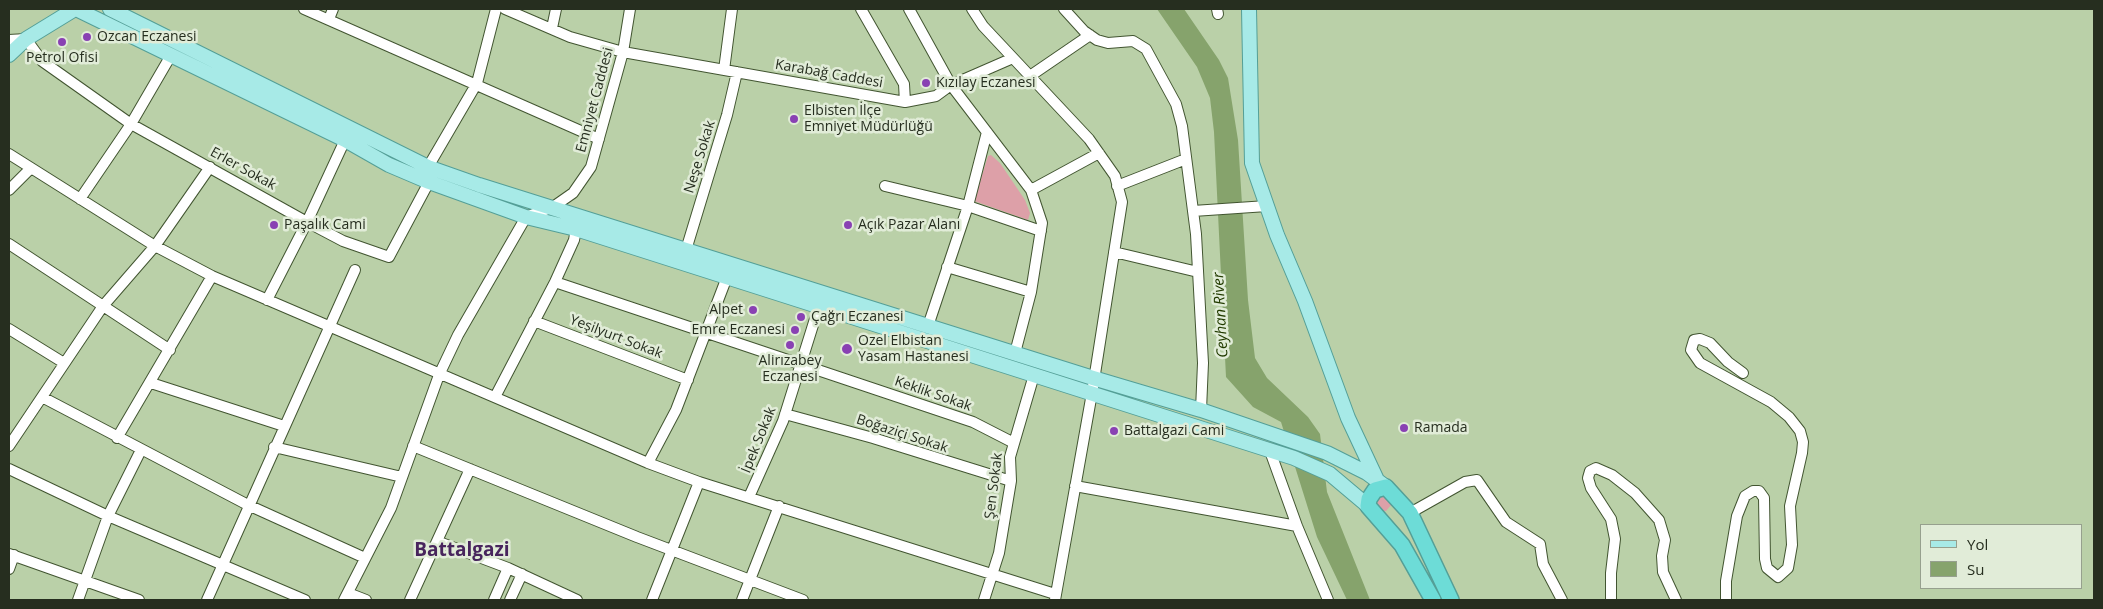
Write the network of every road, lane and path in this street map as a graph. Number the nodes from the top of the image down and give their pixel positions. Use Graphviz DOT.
graph roads {
  1 [pos="76,9"];
  2 [pos="110,9"];
  3 [pos="304,9"];
  4 [pos="333,9"];
  5 [pos="496,9"];
  6 [pos="505,9"];
  7 [pos="556,9"];
  8 [pos="630,9"];
  9 [pos="732,9"];
  10 [pos="861,9"];
  11 [pos="909,9"];
  12 [pos="972,9"];
  13 [pos="1064,9"];
  14 [pos="1249,9"];
  15 [pos="329,19"];
  16 [pos="552,28"];
  17 [pos="1090,35"];
  18 [pos="9,40"];
  19 [pos="26,40"];
  20 [pos="628,52"];
  21 [pos="9,56"];
  22 [pos="170,57"];
  23 [pos="1013,58"];
  24 [pos="724,70"];
  25 [pos="737,72"];
  26 [pos="1030,76"];
  27 [pos="477,83"];
  28 [pos="951,85"];
  29 [pos="905,102"];
  30 [pos="131,124"];
  31 [pos="987,132"];
  32 [pos="599,139"];
  33 [pos="344,140"];
  34 [pos="1099,153"];
  35 [pos="9,154"];
  36 [pos="1186,159"];
  37 [pos="210,167"];
  38 [pos="428,167"];
  39 [pos="30,168"];
  40 [pos="429,182"];
  41 [pos="884,186"];
  42 [pos="1117,186"];
  43 [pos="9,190"];
  44 [pos="1031,190"];
  45 [pos="80,199"];
  46 [pos="968,206"];
  47 [pos="1268,206"];
  48 [pos="553,208"];
  49 [pos="1193,211"];
  50 [pos="526,217"];
  51 [pos="307,222"];
  52 [pos="576,229"];
  53 [pos="1041,231"];
  54 [pos="9,244"];
  55 [pos="155,246"];
  56 [pos="686,250"];
  57 [pos="1114,252"];
  58 [pos="947,267"];
  59 [pos="355,270"];
  60 [pos="1198,272"];
  61 [pos="212,276"];
  62 [pos="727,277"];
  63 [pos="556,282"];
  64 [pos="1031,292"];
  65 [pos="267,300"];
  66 [pos="103,306"];
  67 [pos="819,306"];
  68 [pos="534,320"];
  69 [pos="328,325"];
  70 [pos="928,326"];
  71 [pos="9,329"];
  72 [pos="706,333"];
  73 [pos="170,350"];
  74 [pos="1015,353"];
  75 [pos="64,363"];
  76 [pos="802,364"];
  77 [pos="1743,373"];
  78 [pos="439,375"];
  79 [pos="1034,375"];
  80 [pos="1093,378"];
  81 [pos="688,380"];
  82 [pos="151,383"];
  83 [pos="1092,393"];
  84 [pos="42,397"];
  85 [pos="495,397"];
  86 [pos="1201,410"];
  87 [pos="785,414"];
  88 [pos="284,426"];
  89 [pos="117,438"];
  90 [pos="1014,443"];
  91 [pos="9,446"];
  92 [pos="414,446"];
  93 [pos="274,447"];
  94 [pos="141,450"];
  95 [pos="1270,451"];
  96 [pos="648,463"];
  97 [pos="9,469"];
  98 [pos="470,469"];
  99 [pos="402,477"];
  100 [pos="1011,481"];
  101 [pos="699,482"];
  102 [pos="1381,484"];
  103 [pos="1075,486"];
  104 [pos="750,497"];
  105 [pos="248,505"];
  106 [pos="778,506"];
  107 [pos="1368,506"];
  108 [pos="1406,508"];
  109 [pos="108,516"];
  110 [pos="1380,518"];
  111 [pos="1297,526"];
  112 [pos="439,542"];
  113 [pos="672,550"];
  114 [pos="12,555"];
  115 [pos="365,558"];
  116 [pos="221,564"];
  117 [pos="508,568"];
  118 [pos="9,569"];
  119 [pos="522,574"];
  120 [pos="993,575"];
  121 [pos="750,580"];
  122 [pos="86,581"];
  123 [pos="346,596"];
  124 [pos="1055,597"];
  125 [pos="78,600"];
  126 [pos="138,600"];
  127 [pos="207,600"];
  128 [pos="305,600"];
  129 [pos="366,600"];
  130 [pos="410,600"];
  131 [pos="494,600"];
  132 [pos="510,600"];
  133 [pos="577,600"];
  134 [pos="652,600"];
  135 [pos="742,600"];
  136 [pos="803,600"];
  137 [pos="984,600"];
  138 [pos="1328,600"];
  139 [pos="1433,600"];
  140 [pos="1451,600"];
  141 [pos="1562,600"];
  142 [pos="1611,600"];
  143 [pos="1676,600"];
  144 [pos="1726,600"];
  1 -- 19 [label="main road"];
  1 -- 22 [label="main road"];
  2 -- 38 [label="main road"];
  3 -- 15 [label="street"];
  4 -- 15 [label="street"];
  5 -- 27 [label="street"];
  6 -- 16 [label="street, Karabağ Caddesi"];
  7 -- 16 [label="street"];
  8 -- 20 [label="street, Emniyet Caddesi"];
  9 -- 24 [label="street"];
  10 -- 29 [label="street"];
  11 -- 28 [label="street"];
  12 -- 23 [label="street"];
  13 -- 17 [label="street"];
  14 -- 47 [label="main road"];
  15 -- 27 [label="street"];
  16 -- 20 [label="street, Karabağ Caddesi"];
  17 -- 26 [label="street"];
  17 -- 36 [label="street"];
  18 -- 19 [label="street"];
  19 -- 21 [label="main road"];
  19 -- 30 [label="street, Erler Sokak"];
  20 -- 24 [label="street, Karabağ Caddesi"];
  20 -- 32 [label="street, Emniyet Caddesi"];
  22 -- 30 [label="street"];
  22 -- 33 [label="main road"];
  23 -- 26 [label="street"];
  23 -- 28 [label="street, Karabağ Caddesi"];
  24 -- 25 [label="street, Karabağ Caddesi"];
  25 -- 29 [label="street, Karabağ Caddesi"];
  25 -- 56 [label="street, Neşe Sokak"];
  26 -- 34 [label="street"];
  27 -- 32 [label="street"];
  27 -- 38 [label="street"];
  28 -- 29 [label="street, Karabağ Caddesi"];
  28 -- 31 [label="street"];
  30 -- 37 [label="street, Erler Sokak"];
  30 -- 45 [label="street"];
  31 -- 44 [label="street"];
  31 -- 46 [label="street"];
  32 -- 48 [label="street, Emniyet Caddesi"];
  33 -- 40 [label="main road"];
  33 -- 51 [label="street"];
  34 -- 42 [label="street"];
  34 -- 44 [label="street"];
  35 -- 39 [label="street"];
  36 -- 42 [label="street"];
  36 -- 49 [label="street"];
  37 -- 51 [label="street, Erler Sokak"];
  37 -- 55 [label="street"];
  38 -- 48 [label="main road"];
  39 -- 43 [label="street"];
  39 -- 45 [label="street"];
  40 -- 50 [label="main road"];
  40 -- 51 [label="street, Erler Sokak"];
  41 -- 46 [label="street"];
  42 -- 57 [label="street"];
  44 -- 53 [label="street"];
  45 -- 55 [label="street"];
  46 -- 53 [label="street"];
  46 -- 58 [label="street"];
  47 -- 49 [label="street"];
  47 -- 102 [label="main road"];
  48 -- 50 [label="street"];
  48 -- 56 [label="main road"];
  49 -- 60 [label="street"];
  50 -- 52 [label="main road"];
  50 -- 78 [label="street"];
  51 -- 65 [label="street"];
  52 -- 62 [label="main road"];
  52 -- 63 [label="street"];
  53 -- 64 [label="street"];
  54 -- 66 [label="street"];
  55 -- 61 [label="street"];
  55 -- 66 [label="street"];
  56 -- 70 [label="main road"];
  57 -- 60 [label="street"];
  57 -- 80 [label="street"];
  58 -- 64 [label="street"];
  58 -- 70 [label="street"];
  59 -- 69 [label="street"];
  60 -- 86 [label="street"];
  61 -- 65 [label="street"];
  61 -- 73 [label="street"];
  62 -- 67 [label="main road"];
  62 -- 72 [label="street"];
  63 -- 68 [label="street"];
  63 -- 72 [label="street, Keklik Sokak"];
  64 -- 74 [label="street"];
  65 -- 69 [label="street"];
  66 -- 73 [label="street"];
  66 -- 75 [label="street"];
  67 -- 76 [label="street, İpek Sokak"];
  67 -- 79 [label="main road"];
  68 -- 81 [label="street, Yeşilyurt Sokak"];
  68 -- 85 [label="street"];
  69 -- 78 [label="street"];
  69 -- 88 [label="street"];
  70 -- 74 [label="main road"];
  71 -- 75 [label="street"];
  72 -- 76 [label="street, Keklik Sokak"];
  72 -- 81 [label="street"];
  73 -- 82 [label="street"];
  74 -- 80 [label="main road"];
  75 -- 84 [label="street"];
  76 -- 87 [label="street, İpek Sokak"];
  76 -- 90 [label="street, Keklik Sokak"];
  77 -- 144 [label="street"];
  78 -- 85 [label="street"];
  78 -- 92 [label="street"];
  79 -- 83 [label="main road"];
  79 -- 90 [label="street, Şen Sokak"];
  80 -- 83 [label="street"];
  80 -- 86 [label="main road"];
  81 -- 96 [label="street"];
  82 -- 88 [label="street"];
  82 -- 89 [label="street"];
  83 -- 95 [label="main road"];
  83 -- 103 [label="street"];
  84 -- 89 [label="street"];
  84 -- 91 [label="street"];
  85 -- 96 [label="street"];
  86 -- 102 [label="main road"];
  87 -- 100 [label="street, Boğaziçi Sokak"];
  87 -- 104 [label="street, İpek Sokak"];
  88 -- 93 [label="street"];
  89 -- 94 [label="street"];
  90 -- 100 [label="street, Şen Sokak"];
  92 -- 98 [label="street"];
  92 -- 99 [label="street"];
  93 -- 99 [label="street"];
  93 -- 105 [label="street"];
  94 -- 105 [label="street"];
  94 -- 109 [label="street"];
  95 -- 107 [label="main road"];
  95 -- 111 [label="street"];
  96 -- 101 [label="street"];
  97 -- 109 [label="street"];
  98 -- 112 [label="street"];
  98 -- 113 [label="street"];
  99 -- 115 [label="street"];
  100 -- 120 [label="street, Şen Sokak"];
  101 -- 104 [label="street"];
  101 -- 113 [label="street"];
  102 -- 107 [label="highway"];
  102 -- 108 [label="highway"];
  103 -- 111 [label="street"];
  103 -- 124 [label="street"];
  104 -- 106 [label="street"];
  105 -- 115 [label="street"];
  105 -- 116 [label="street"];
  106 -- 120 [label="street"];
  106 -- 121 [label="street"];
  107 -- 110 [label="highway"];
  108 -- 110 [label="highway"];
  108 -- 140 [label="highway"];
  108 -- 141 [label="street"];
  109 -- 116 [label="street"];
  109 -- 122 [label="street"];
  110 -- 139 [label="highway"];
  111 -- 138 [label="street"];
  112 -- 117 [label="street"];
  112 -- 130 [label="street"];
  113 -- 121 [label="street"];
  113 -- 134 [label="street"];
  114 -- 118 [label="street"];
  114 -- 122 [label="street"];
  115 -- 123 [label="street"];
  116 -- 127 [label="street"];
  116 -- 128 [label="street"];
  117 -- 119 [label="street"];
  117 -- 131 [label="street"];
  119 -- 132 [label="street"];
  119 -- 133 [label="street"];
  120 -- 124 [label="street"];
  120 -- 137 [label="street, Şen Sokak"];
  121 -- 135 [label="street"];
  121 -- 136 [label="street"];
  122 -- 125 [label="street"];
  122 -- 126 [label="street"];
  123 -- 129 [label="street"];
  142 -- 143 [label="street"];
}
